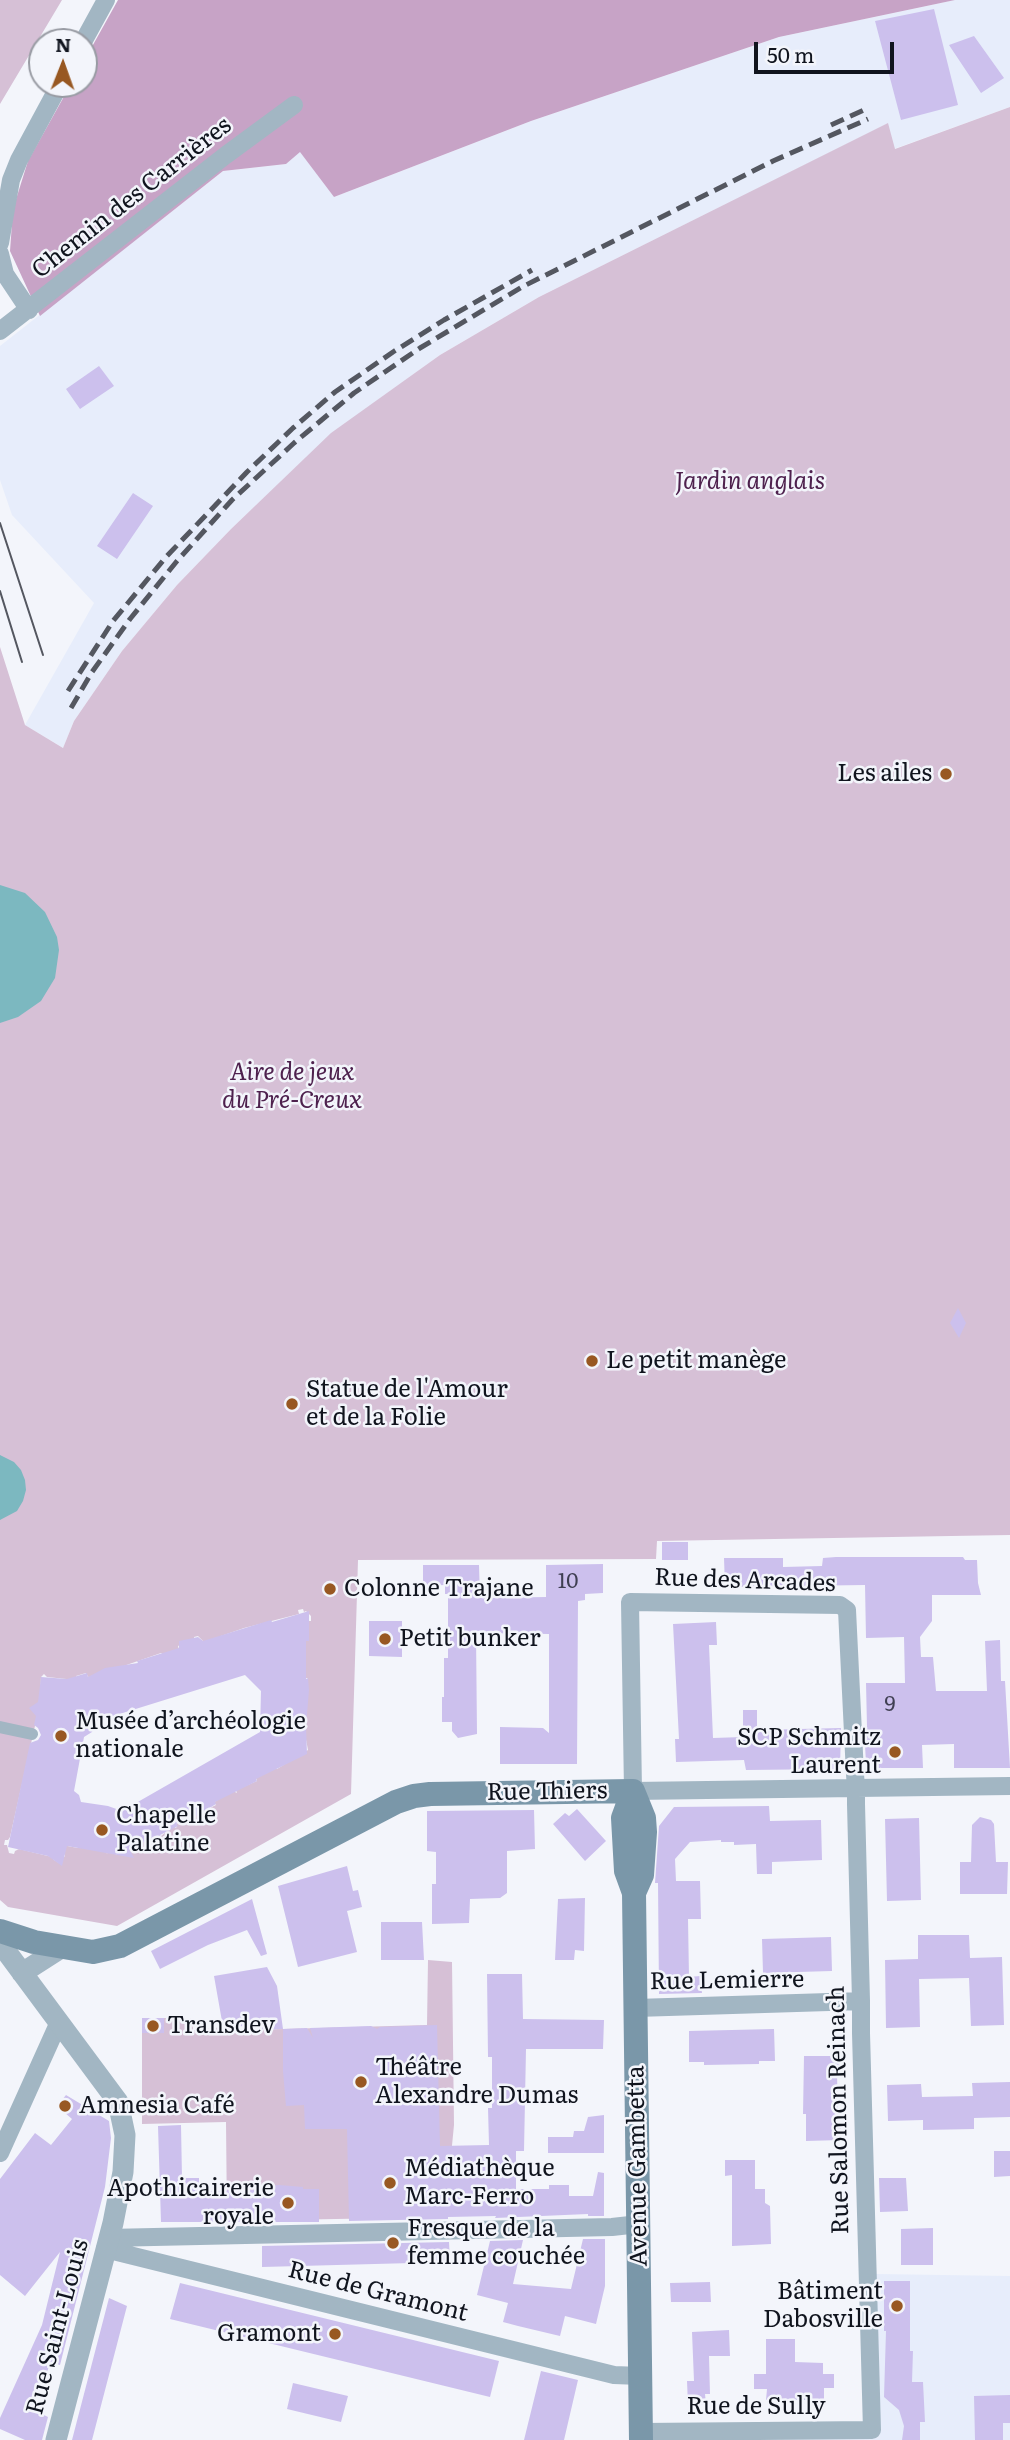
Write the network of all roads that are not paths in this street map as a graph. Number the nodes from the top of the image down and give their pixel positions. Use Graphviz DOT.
graph roads {
  1 [pos="106,0"];
  2 [pos="91,28"];
  3 [pos="52,98"];
  4 [pos="294,104"];
  5 [pos="0,243"];
  6 [pos="0,254"];
  7 [pos="29,310"];
  8 [pos="0,331"];
  9 [pos="0,1727"];
  10 [pos="32,1734"];
  11 [pos="1010,1786"];
  12 [pos="856,1788"];
  13 [pos="633,1791"];
  14 [pos="0,1931"];
  15 [pos="0,1943"];
  16 [pos="61,1948"];
  17 [pos="22,1973"];
  18 [pos="861,2001"];
  19 [pos="636,2008"];
  20 [pos="59,2022"];
  21 [pos="0,2153"];
  22 [pos="639,2224"];
  23 [pos="107,2244"];
  24 [pos="640,2376"];
  25 [pos="872,2430"];
  26 [pos="641,2436"];
  27 [pos="56,2440"];
  1 -- 2 [label="street"];
  3 -- 5 [label="street"];
  4 -- 7 [label="street, Chemin des Carrières"];
  6 -- 7 [label="street"];
  7 -- 8 [label="street, Chemin des Carrières"];
  9 -- 10 [label="street"];
  11 -- 12 [label="street, Rue Thiers"];
  12 -- 13 [label="street, Rue Thiers"];
  12 -- 13 [label="street, Rue des Arcades"];
  12 -- 18 [label="street, Rue Salomon Reinach"];
  13 -- 16 [label="main road, Rue Thiers"];
  13 -- 19 [label="main road, Avenue Gambetta"];
  14 -- 16 [label="main road, Rue Thiers"];
  15 -- 17 [label="street"];
  16 -- 17 [label="street"];
  17 -- 20 [label="street"];
  18 -- 19 [label="street, Rue Lemierre"];
  18 -- 25 [label="street, Rue Salomon Reinach"];
  19 -- 22 [label="main road, Avenue Gambetta"];
  20 -- 21 [label="street"];
  20 -- 23 [label="street, Rue Saint-Louis"];
  22 -- 23 [label="street"];
  22 -- 24 [label="main road, Avenue Gambetta"];
  23 -- 24 [label="street, Rue de Gramont"];
  23 -- 27 [label="street, Rue Saint-Louis"];
  24 -- 26 [label="main road, Avenue Gambetta"];
  25 -- 26 [label="street, Rue de Sully"];
}
